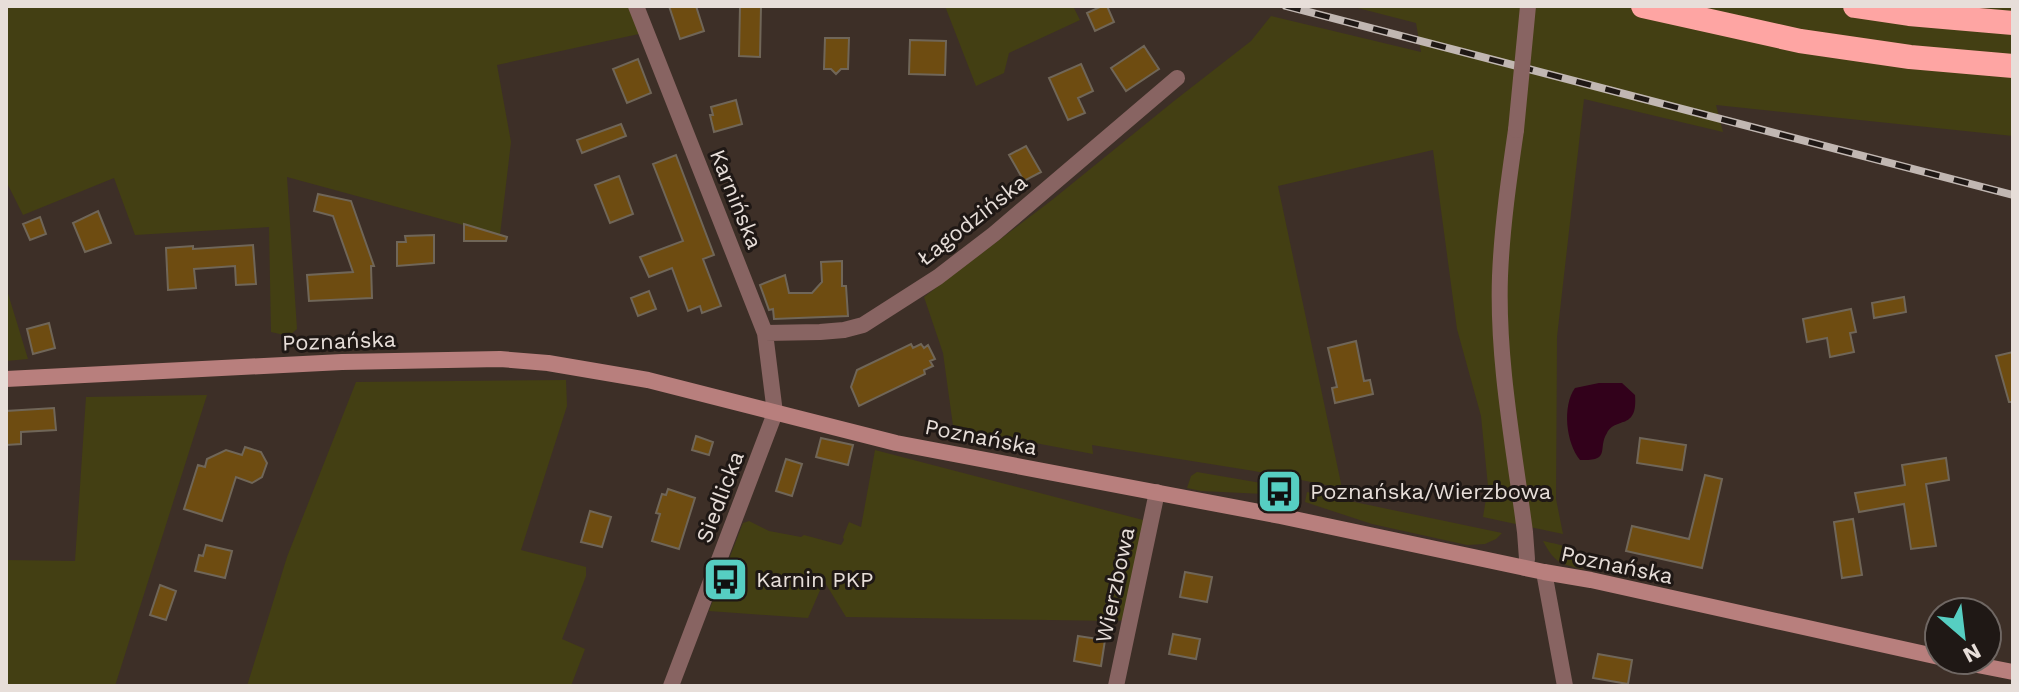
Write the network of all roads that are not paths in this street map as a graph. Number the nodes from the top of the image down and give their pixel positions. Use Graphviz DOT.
graph roads {
  1 [pos="636,6"];
  2 [pos="1528,6"];
  3 [pos="1643,6"];
  4 [pos="1855,6"];
  5 [pos="2013,23"];
  6 [pos="2013,66"];
  7 [pos="1177,78"];
  8 [pos="765,333"];
  9 [pos="6,379"];
  10 [pos="775,413"];
  11 [pos="1157,492"];
  12 [pos="1525,568"];
  13 [pos="1544,572"];
  14 [pos="1923,653"];
  15 [pos="671,686"];
  16 [pos="1116,686"];
  17 [pos="1565,686"];
  1 -- 8 [label="street, Karnińska"];
  2 -- 12 [label="street, bridge"];
  3 -- 6 [label="highway"];
  4 -- 5 [label="highway"];
  7 -- 8 [label="street, Łagodzińska"];
  8 -- 10 [label="street, Karnińska"];
  9 -- 10 [label="main road, Poznańska"];
  10 -- 11 [label="main road, Poznańska"];
  10 -- 15 [label="street, Siedlicka"];
  11 -- 12 [label="main road, Poznańska"];
  11 -- 16 [label="street, Wierzbowa"];
  12 -- 13 [label="main road, Poznańska"];
  13 -- 14 [label="main road, Poznańska"];
  13 -- 17 [label="street"];
}
